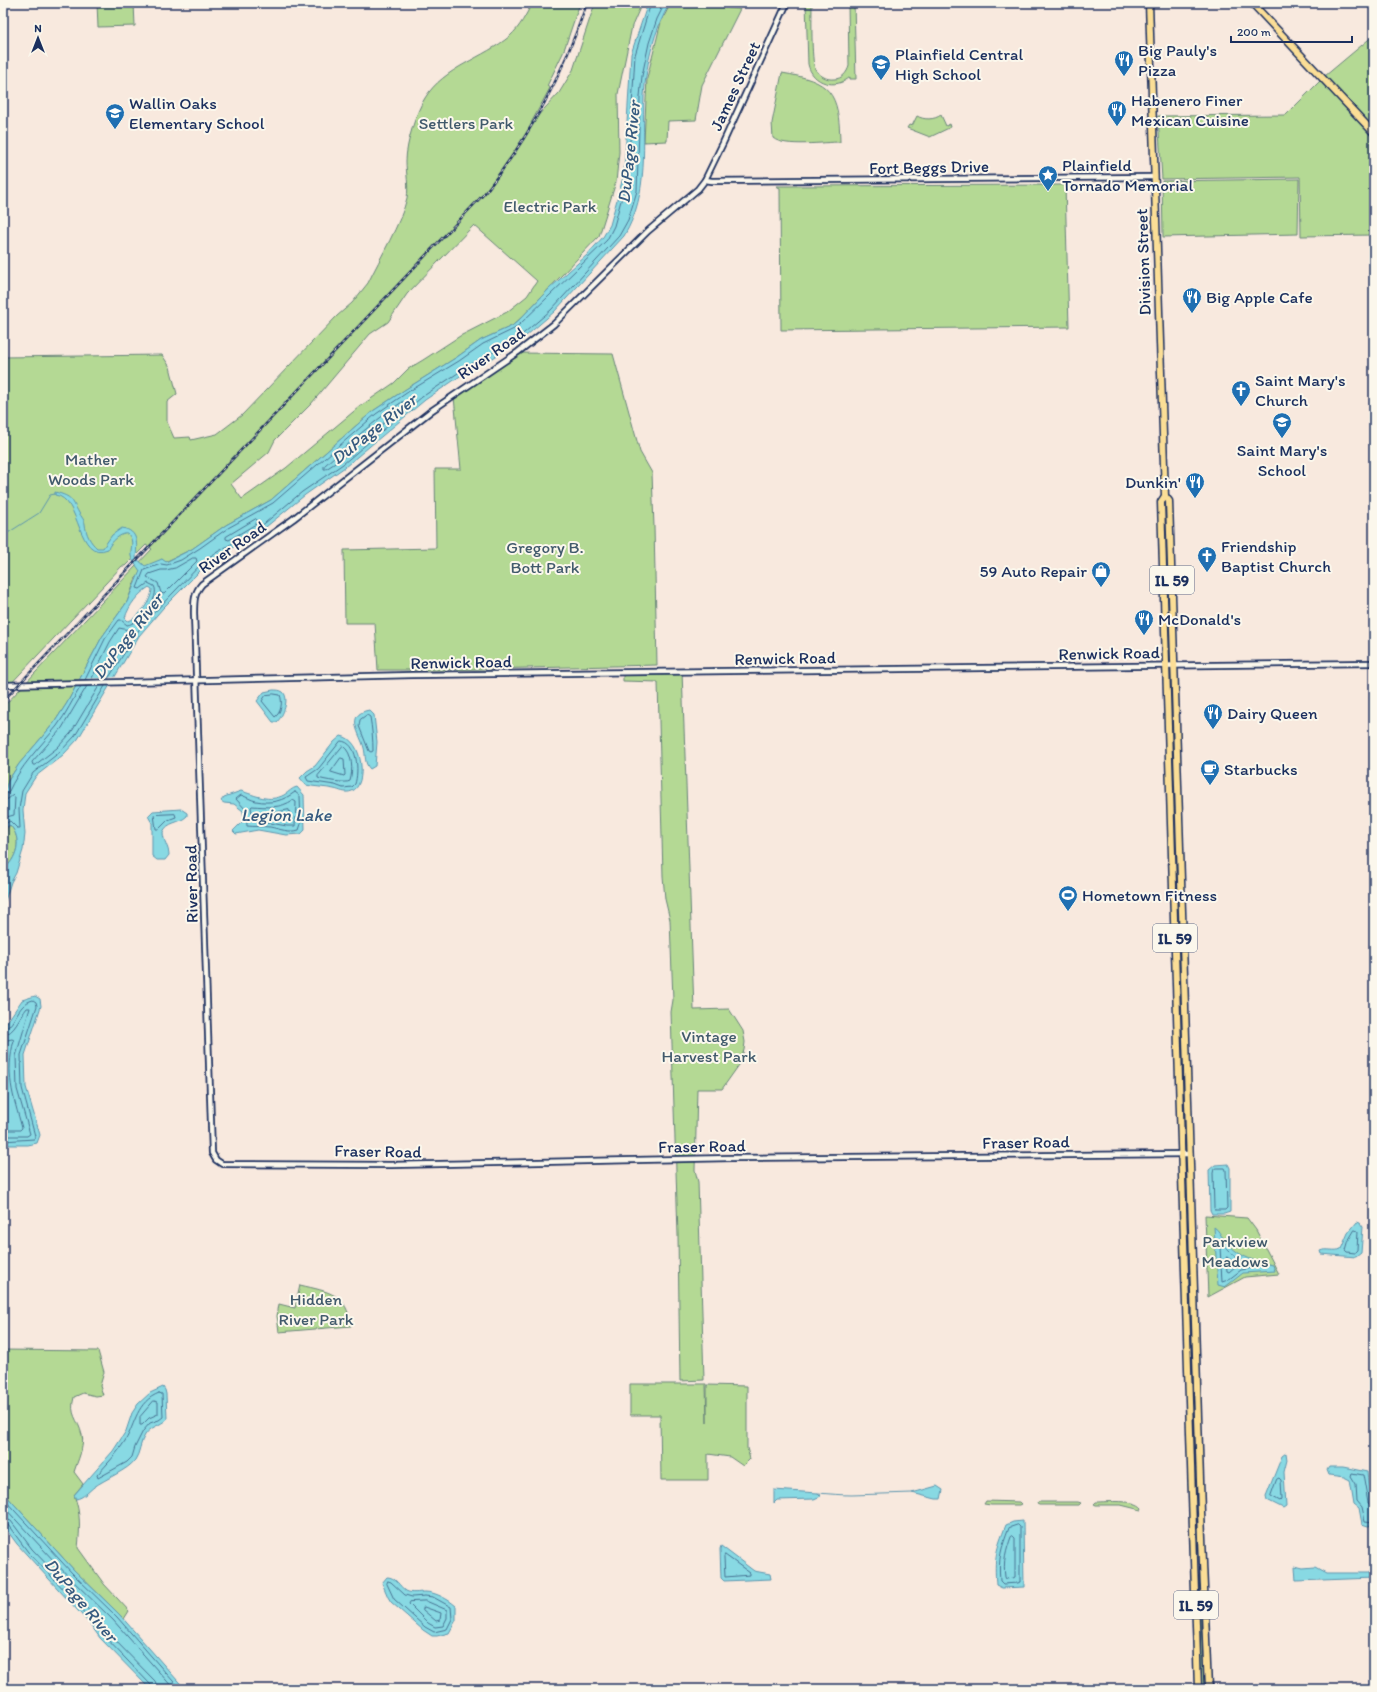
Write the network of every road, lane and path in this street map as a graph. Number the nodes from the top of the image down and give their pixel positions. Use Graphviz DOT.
graph roads {
  1 [pos="787,3"];
  2 [pos="1149,3"];
  3 [pos="1252,3"];
  4 [pos="1374,133"];
  5 [pos="1154,177"];
  6 [pos="705,180"];
  7 [pos="1165,496"];
  8 [pos="1374,662"];
  9 [pos="1166,665"];
  10 [pos="1174,665"];
  11 [pos="196,680"];
  12 [pos="3,685"];
  13 [pos="1182,1154"];
  14 [pos="1190,1154"];
  15 [pos="216,1160"];
  16 [pos="1198,1689"];
  17 [pos="1208,1689"];
  1 -- 6 [label="street, James Street"];
  2 -- 5 [label="main road, Division Street / IL 59"];
  3 -- 4 [label="main road"];
  5 -- 6 [label="street, Fort Beggs Drive"];
  5 -- 7 [label="main road, Division Street / IL 59"];
  6 -- 11 [label="street, River Road"];
  7 -- 9 [label="main road, Division Street / IL 59"];
  7 -- 10 [label="main road, Division Street / IL 59"];
  8 -- 10 [label="street, Renwick Road"];
  9 -- 10 [label="street, Renwick Road"];
  9 -- 11 [label="street, Renwick Road"];
  9 -- 13 [label="main road, IL 59"];
  10 -- 14 [label="main road, IL 59"];
  11 -- 12 [label="street, Renwick Road"];
  11 -- 15 [label="street, River Road"];
  13 -- 14 [label="street, Fraser Road"];
  13 -- 15 [label="street, Fraser Road"];
  13 -- 16 [label="main road, IL 59"];
  14 -- 17 [label="main road, IL 59"];
}
